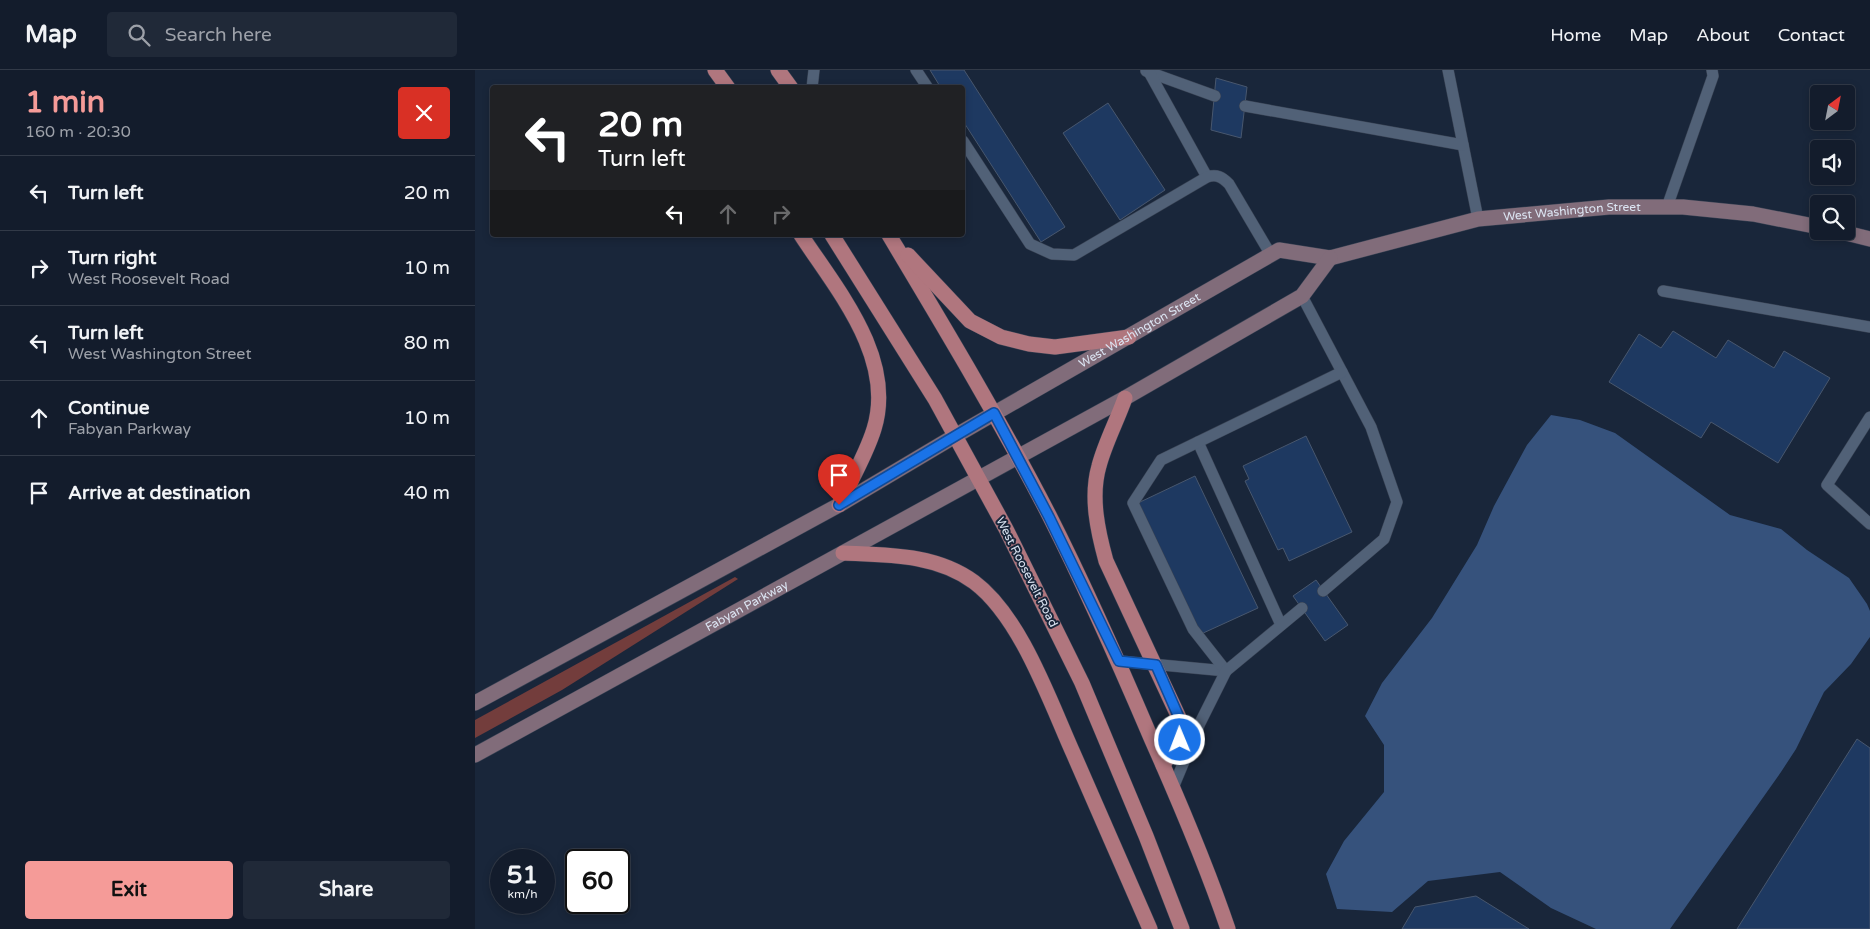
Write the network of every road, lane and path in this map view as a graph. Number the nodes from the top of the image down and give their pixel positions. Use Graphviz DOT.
graph roads {
  1 [pos="715,70"];
  2 [pos="778,70"];
  3 [pos="814,70"];
  4 [pos="916,70"];
  5 [pos="1449,70"];
  6 [pos="1712,70"];
  7 [pos="1146,71"];
  8 [pos="726,85"];
  9 [pos="789,85"];
  10 [pos="812,85"];
  11 [pos="926,85"];
  12 [pos="1215,96"];
  13 [pos="1245,106"];
  14 [pos="965,144"];
  15 [pos="1463,145"];
  16 [pos="1207,177"];
  17 [pos="1667,207"];
  18 [pos="1478,219"];
  19 [pos="1810,225"];
  20 [pos="1855,235"];
  21 [pos="802,237"];
  22 [pos="833,237"];
  23 [pos="890,237"];
  24 [pos="891,237"];
  25 [pos="1870,239"];
  26 [pos="1271,255"];
  27 [pos="1330,258"];
  28 [pos="1663,291"];
  29 [pos="1302,296"];
  30 [pos="1870,327"];
  31 [pos="1129,337"];
  32 [pos="1342,372"];
  33 [pos="1125,398"];
  34 [pos="994,413"];
  35 [pos="1870,417"];
  36 [pos="955,436"];
  37 [pos="1198,442"];
  38 [pos="1018,456"];
  39 [pos="978,478"];
  40 [pos="839,505"];
  41 [pos="1870,524"];
  42 [pos="843,553"];
  43 [pos="1323,591"];
  44 [pos="1302,608"];
  45 [pos="1281,625"];
  46 [pos="1119,661"];
  47 [pos="1156,665"];
  48 [pos="1227,671"];
  49 [pos="475,703"];
  50 [pos="475,754"];
  51 [pos="1163,765"];
  52 [pos="1173,788"];
  53 [pos="1150,929"];
  54 [pos="1182,929"];
  55 [pos="1228,929"];
  1 -- 8 [label="main road"];
  2 -- 9 [label="main road"];
  3 -- 10 [label="lane"];
  4 -- 11 [label="lane"];
  5 -- 15 [label="lane"];
  6 -- 17 [label="lane"];
  7 -- 12 [label="lane"];
  7 -- 16 [label="lane"];
  13 -- 15 [label="lane"];
  14 -- 16 [label="lane"];
  15 -- 18 [label="lane"];
  16 -- 26 [label="lane"];
  17 -- 18 [label="main road, West Washington Street"];
  17 -- 19 [label="main road, West Washington Street"];
  18 -- 27 [label="main road, West Washington Street"];
  20 -- 25 [label="main road"];
  21 -- 40 [label="main road"];
  22 -- 36 [label="main road, West Roosevelt Road"];
  23 -- 34 [label="main road"];
  24 -- 31 [label="main road"];
  26 -- 27 [label="main road, West Washington Street"];
  26 -- 31 [label="main road, West Washington Street"];
  27 -- 29 [label="main road"];
  28 -- 30 [label="lane"];
  29 -- 32 [label="lane"];
  29 -- 33 [label="main road"];
  31 -- 34 [label="main road, West Washington Street"];
  32 -- 37 [label="lane"];
  32 -- 43 [label="lane"];
  33 -- 38 [label="main road"];
  33 -- 47 [label="main road"];
  34 -- 36 [label="main road, West Washington Street"];
  34 -- 38 [label="main road"];
  35 -- 41 [label="lane"];
  36 -- 39 [label="main road, West Roosevelt Road"];
  36 -- 40 [label="main road"];
  37 -- 45 [label="lane"];
  37 -- 48 [label="lane"];
  38 -- 39 [label="main road, Fabyan Parkway"];
  38 -- 46 [label="main road"];
  39 -- 42 [label="main road, Fabyan Parkway"];
  39 -- 54 [label="main road, West Roosevelt Road"];
  40 -- 49 [label="main road"];
  42 -- 50 [label="main road, Fabyan Parkway"];
  42 -- 53 [label="main road"];
  44 -- 45 [label="lane"];
  45 -- 48 [label="lane"];
  46 -- 47 [label="lane"];
  46 -- 51 [label="main road"];
  47 -- 48 [label="lane"];
  47 -- 51 [label="main road"];
  48 -- 52 [label="lane"];
  51 -- 52 [label="main road"];
  52 -- 55 [label="main road"];
}
